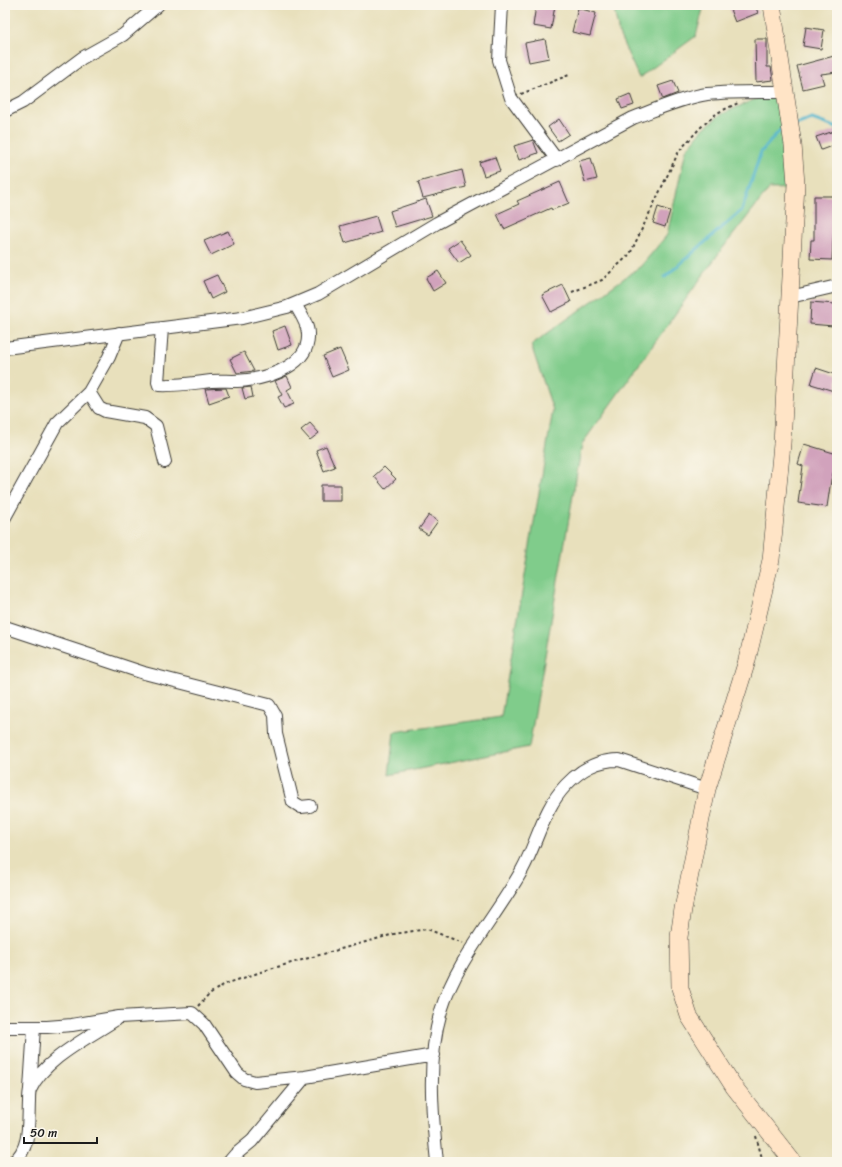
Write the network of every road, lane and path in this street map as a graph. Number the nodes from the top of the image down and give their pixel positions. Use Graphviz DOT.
graph roads {
  1 [pos="158,5"];
  2 [pos="502,5"];
  3 [pos="772,5"];
  4 [pos="569,75"];
  5 [pos="785,92"];
  6 [pos="510,98"];
  7 [pos="738,103"];
  8 [pos="5,112"];
  9 [pos="557,160"];
  10 [pos="837,286"];
  11 [pos="572,292"];
  12 [pos="790,297"];
  13 [pos="295,304"];
  14 [pos="162,328"];
  15 [pos="119,333"];
  16 [pos="5,348"];
  17 [pos="89,392"];
  18 [pos="164,462"];
  19 [pos="5,517"];
  20 [pos="5,627"];
  21 [pos="707,789"];
  22 [pos="310,806"];
  23 [pos="473,947"];
  24 [pos="192,1013"];
  25 [pos="119,1017"];
  26 [pos="5,1027"];
  27 [pos="34,1027"];
  28 [pos="434,1055"];
  29 [pos="305,1077"];
  30 [pos="30,1090"];
  31 [pos="13,1162"];
  32 [pos="229,1162"];
  33 [pos="437,1162"];
  34 [pos="793,1162"];
  1 -- 8 [label="street"];
  2 -- 6 [label="street"];
  3 -- 5 [label="street"];
  4 -- 6 [label="path"];
  5 -- 9 [label="street"];
  5 -- 12 [label="street"];
  6 -- 9 [label="street"];
  7 -- 11 [label="path"];
  9 -- 13 [label="street"];
  10 -- 12 [label="street"];
  12 -- 21 [label="street"];
  13 -- 14 [label="street"];
  13 -- 14 [label="street"];
  14 -- 15 [label="street"];
  15 -- 16 [label="street"];
  15 -- 17 [label="street"];
  17 -- 18 [label="street"];
  17 -- 19 [label="street"];
  20 -- 22 [label="street"];
  21 -- 23 [label="street"];
  21 -- 34 [label="street"];
  23 -- 24 [label="path"];
  23 -- 28 [label="street"];
  24 -- 25 [label="street"];
  24 -- 29 [label="street"];
  25 -- 27 [label="street"];
  25 -- 30 [label="street"];
  26 -- 27 [label="street"];
  27 -- 30 [label="street"];
  28 -- 29 [label="street"];
  28 -- 33 [label="street"];
  29 -- 32 [label="street"];
  30 -- 31 [label="street"];
}
